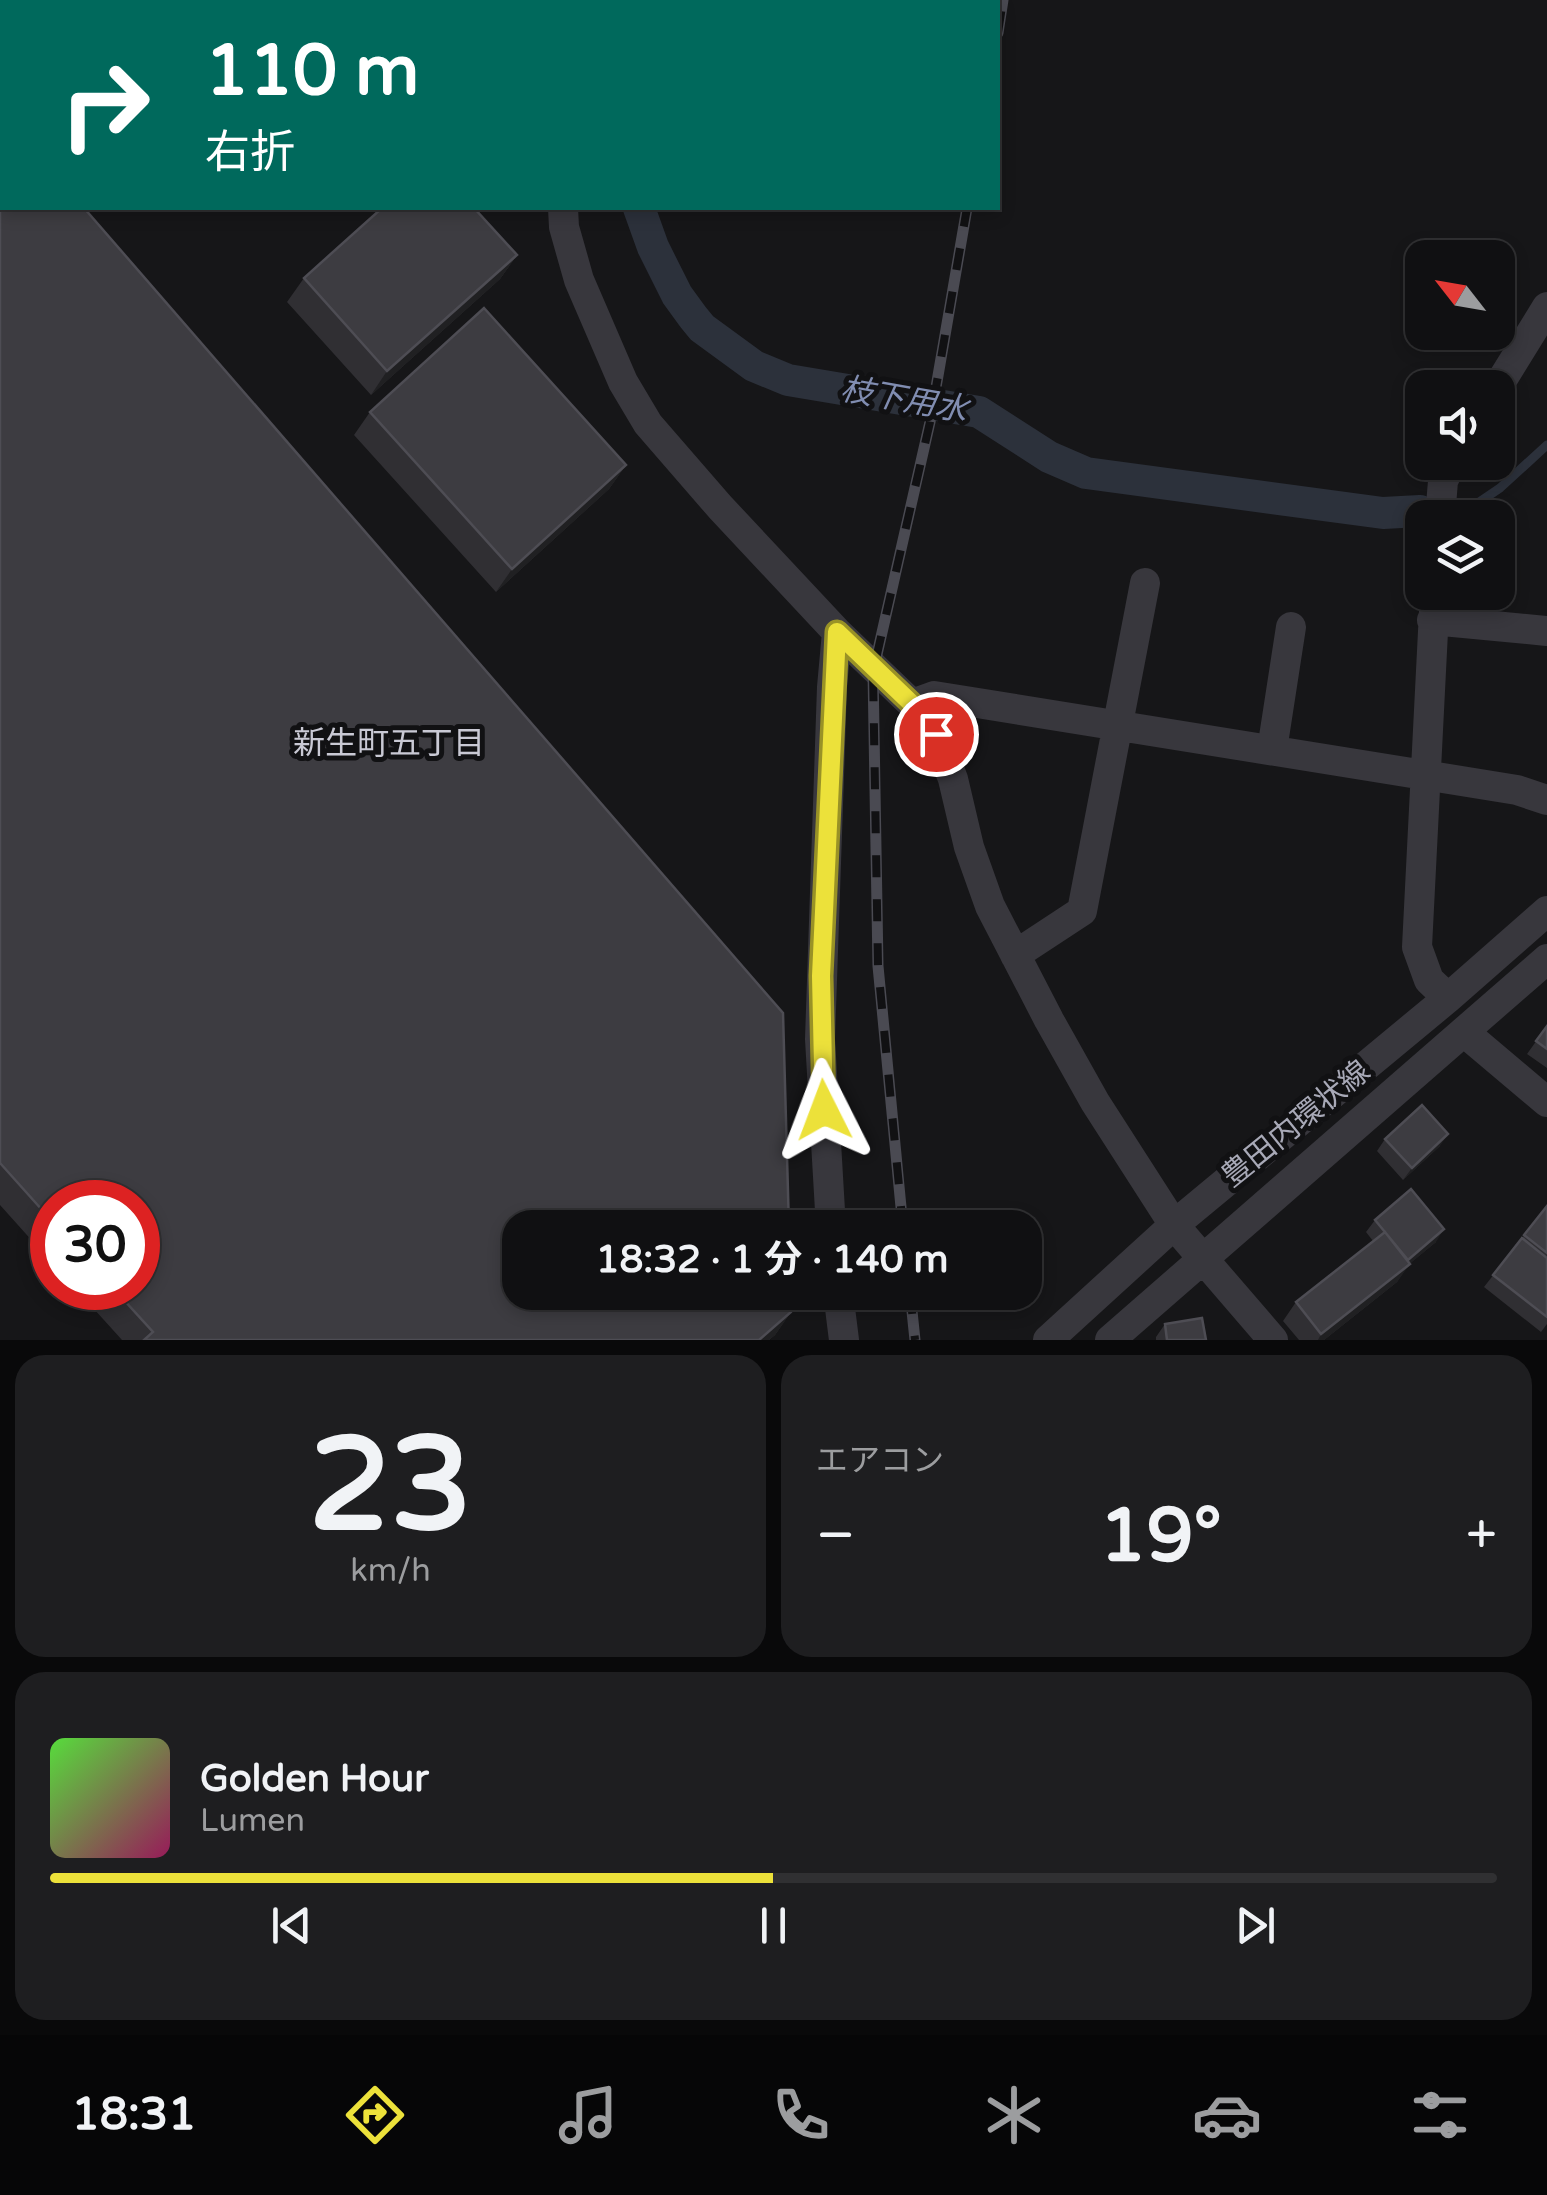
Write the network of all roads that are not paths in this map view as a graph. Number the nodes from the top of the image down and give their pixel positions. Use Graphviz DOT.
graph roads {
  1 [pos="563,210"];
  2 [pos="1547,307"];
  3 [pos="1507,370"];
  4 [pos="1145,583"];
  5 [pos="1434,610"];
  6 [pos="1452,610"];
  7 [pos="1290,627"];
  8 [pos="1547,631"];
  9 [pos="837,632"];
  10 [pos="912,704"];
  11 [pos="1118,726"];
  12 [pos="1272,750"];
  13 [pos="1424,774"];
  14 [pos="1547,800"];
  15 [pos="1547,911"];
  16 [pos="1015,955"];
  17 [pos="1547,959"];
  18 [pos="1448,998"];
  19 [pos="1464,1032"];
  20 [pos="1547,1102"];
  21 [pos="831,1210"];
  22 [pos="1174,1225"];
  23 [pos="1202,1257"];
  24 [pos="840,1310"];
  25 [pos="844,1340"];
  26 [pos="1048,1340"];
  27 [pos="1110,1340"];
  28 [pos="1273,1340"];
  1 -- 9 [label="street"];
  2 -- 3 [label="street"];
  4 -- 11 [label="street"];
  5 -- 13 [label="street"];
  6 -- 8 [label="street"];
  7 -- 12 [label="street"];
  9 -- 10 [label="street"];
  9 -- 21 [label="street"];
  10 -- 11 [label="street"];
  10 -- 16 [label="street"];
  11 -- 12 [label="street"];
  11 -- 16 [label="street"];
  12 -- 13 [label="street"];
  13 -- 14 [label="street"];
  13 -- 18 [label="street"];
  15 -- 18 [label="street, 豊田内環状線"];
  16 -- 22 [label="street"];
  17 -- 19 [label="street, 豊田内環状線"];
  18 -- 22 [label="street, 豊田内環状線"];
  19 -- 20 [label="street"];
  19 -- 23 [label="street, 豊田内環状線"];
  22 -- 23 [label="street"];
  22 -- 26 [label="street, 豊田内環状線"];
  23 -- 27 [label="street, 豊田内環状線"];
  23 -- 28 [label="street"];
  24 -- 25 [label="street"];
}
